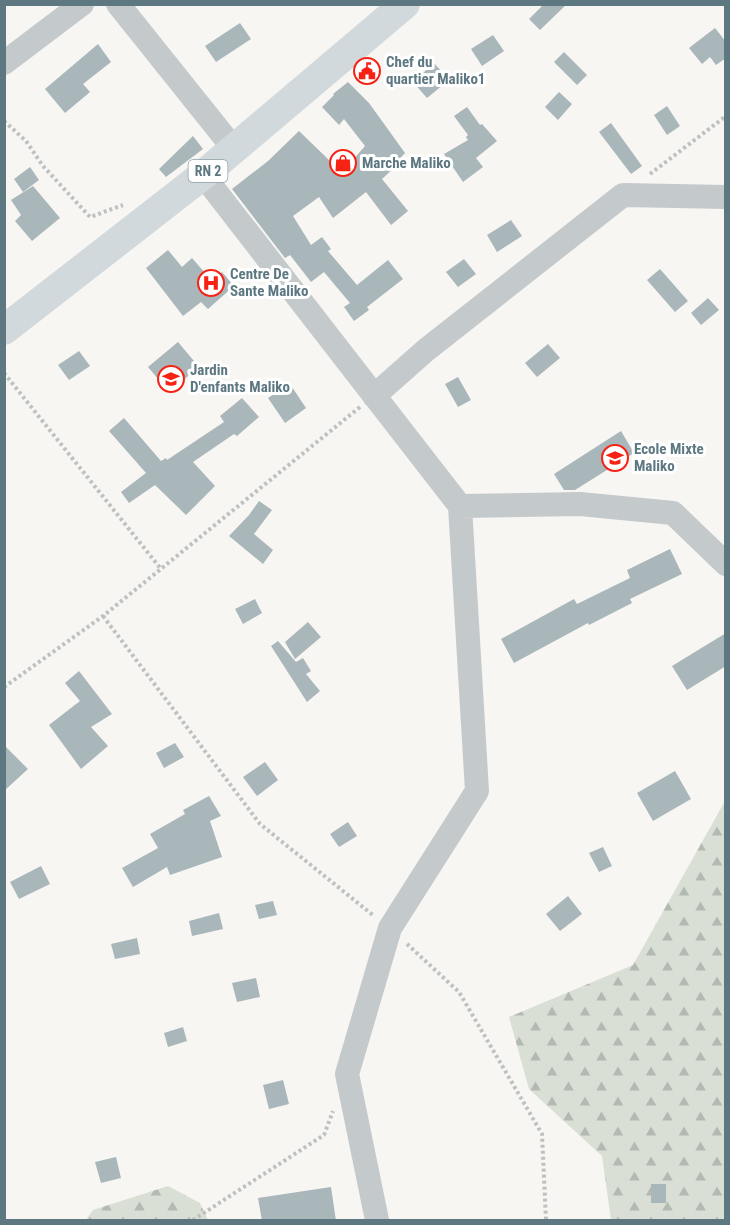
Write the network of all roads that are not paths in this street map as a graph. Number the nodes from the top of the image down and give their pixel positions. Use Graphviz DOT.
graph roads {
  1 [pos="82,4"];
  2 [pos="118,4"];
  3 [pos="405,4"];
  4 [pos="4,63"];
  5 [pos="234,149"];
  6 [pos="203,175"];
  7 [pos="726,197"];
  8 [pos="4,330"];
  9 [pos="374,396"];
  10 [pos="460,506"];
  11 [pos="726,564"];
  12 [pos="377,1221"];
  1 -- 4 [label="street"];
  2 -- 5 [label="street"];
  3 -- 5 [label="main road, RN 2"];
  5 -- 6 [label="main road, RN 2"];
  6 -- 8 [label="main road, RN 2"];
  6 -- 9 [label="street"];
  7 -- 9 [label="street"];
  9 -- 10 [label="street"];
  10 -- 11 [label="street"];
  10 -- 12 [label="street"];
}
